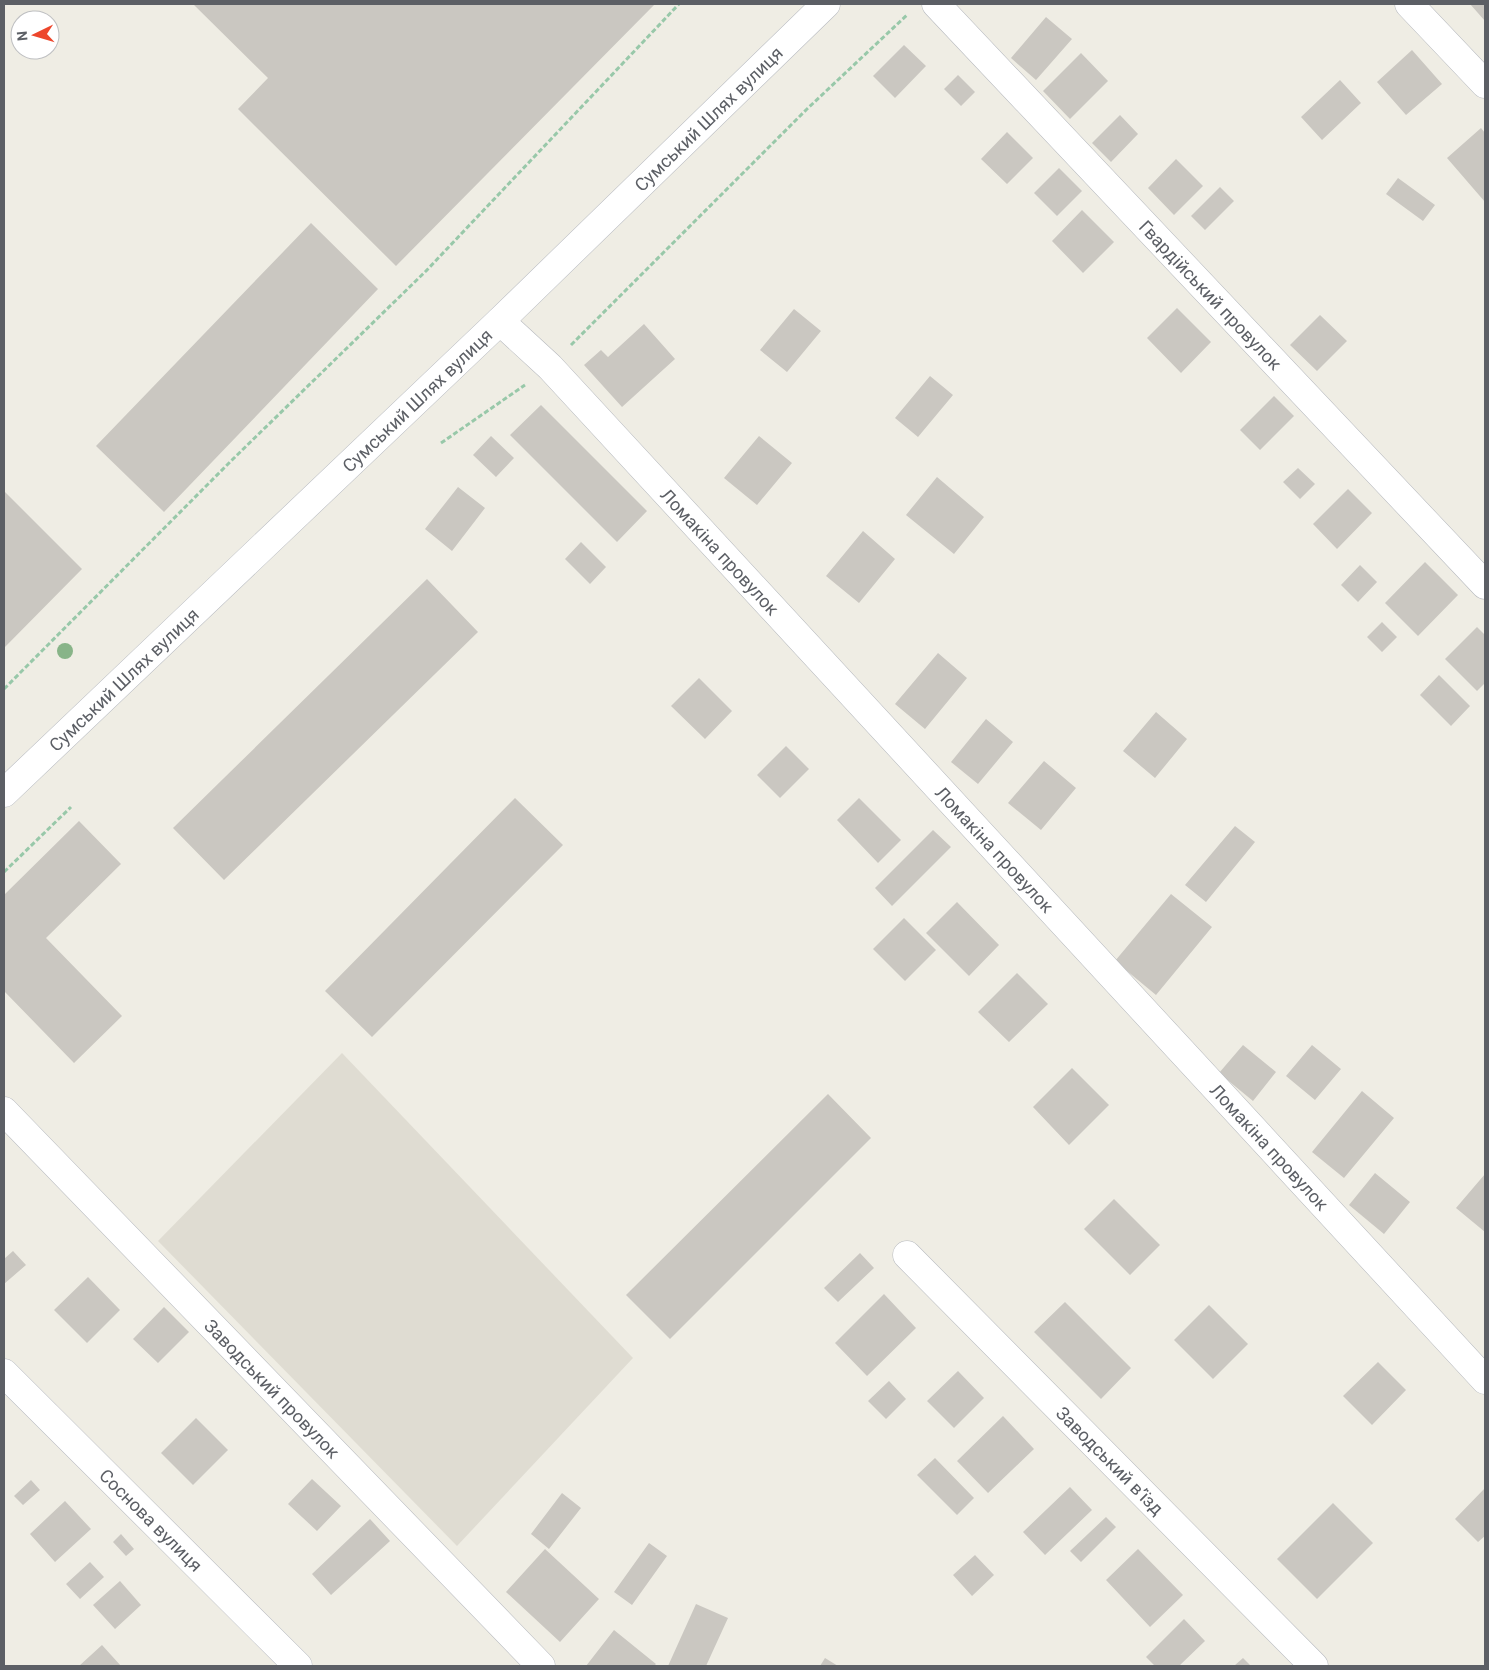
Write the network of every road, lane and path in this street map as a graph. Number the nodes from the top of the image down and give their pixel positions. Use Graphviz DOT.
graph roads {
  1 [pos="679,4"];
  2 [pos="826,4"];
  3 [pos="1409,4"];
  4 [pos="924,7"];
  5 [pos="1485,84"];
  6 [pos="500,321"];
  7 [pos="550,367"];
  8 [pos="441,443"];
  9 [pos="1485,585"];
  10 [pos="4,689"];
  11 [pos="4,792"];
  12 [pos="71,807"];
  13 [pos="4,872"];
  14 [pos="4,1111"];
  15 [pos="907,1255"];
  16 [pos="4,1372"];
  17 [pos="1485,1380"];
  18 [pos="298,1666"];
  19 [pos="541,1666"];
  20 [pos="1314,1666"];
  1 -- 10 [label="path"];
  2 -- 6 [label="street, Сумський Шлях вулиця"];
  3 -- 5 [label="street"];
  4 -- 7 [label="path"];
  4 -- 9 [label="street, Гвардійський провулок"];
  6 -- 7 [label="street, Ломакіна провулок"];
  6 -- 11 [label="street, Сумський Шлях вулиця"];
  7 -- 8 [label="path"];
  7 -- 17 [label="street, Ломакіна провулок"];
  12 -- 13 [label="path"];
  14 -- 19 [label="street, Заводський провулок"];
  15 -- 20 [label="street, Заводський в’їзд"];
  16 -- 18 [label="street, Соснова вулиця"];
}
